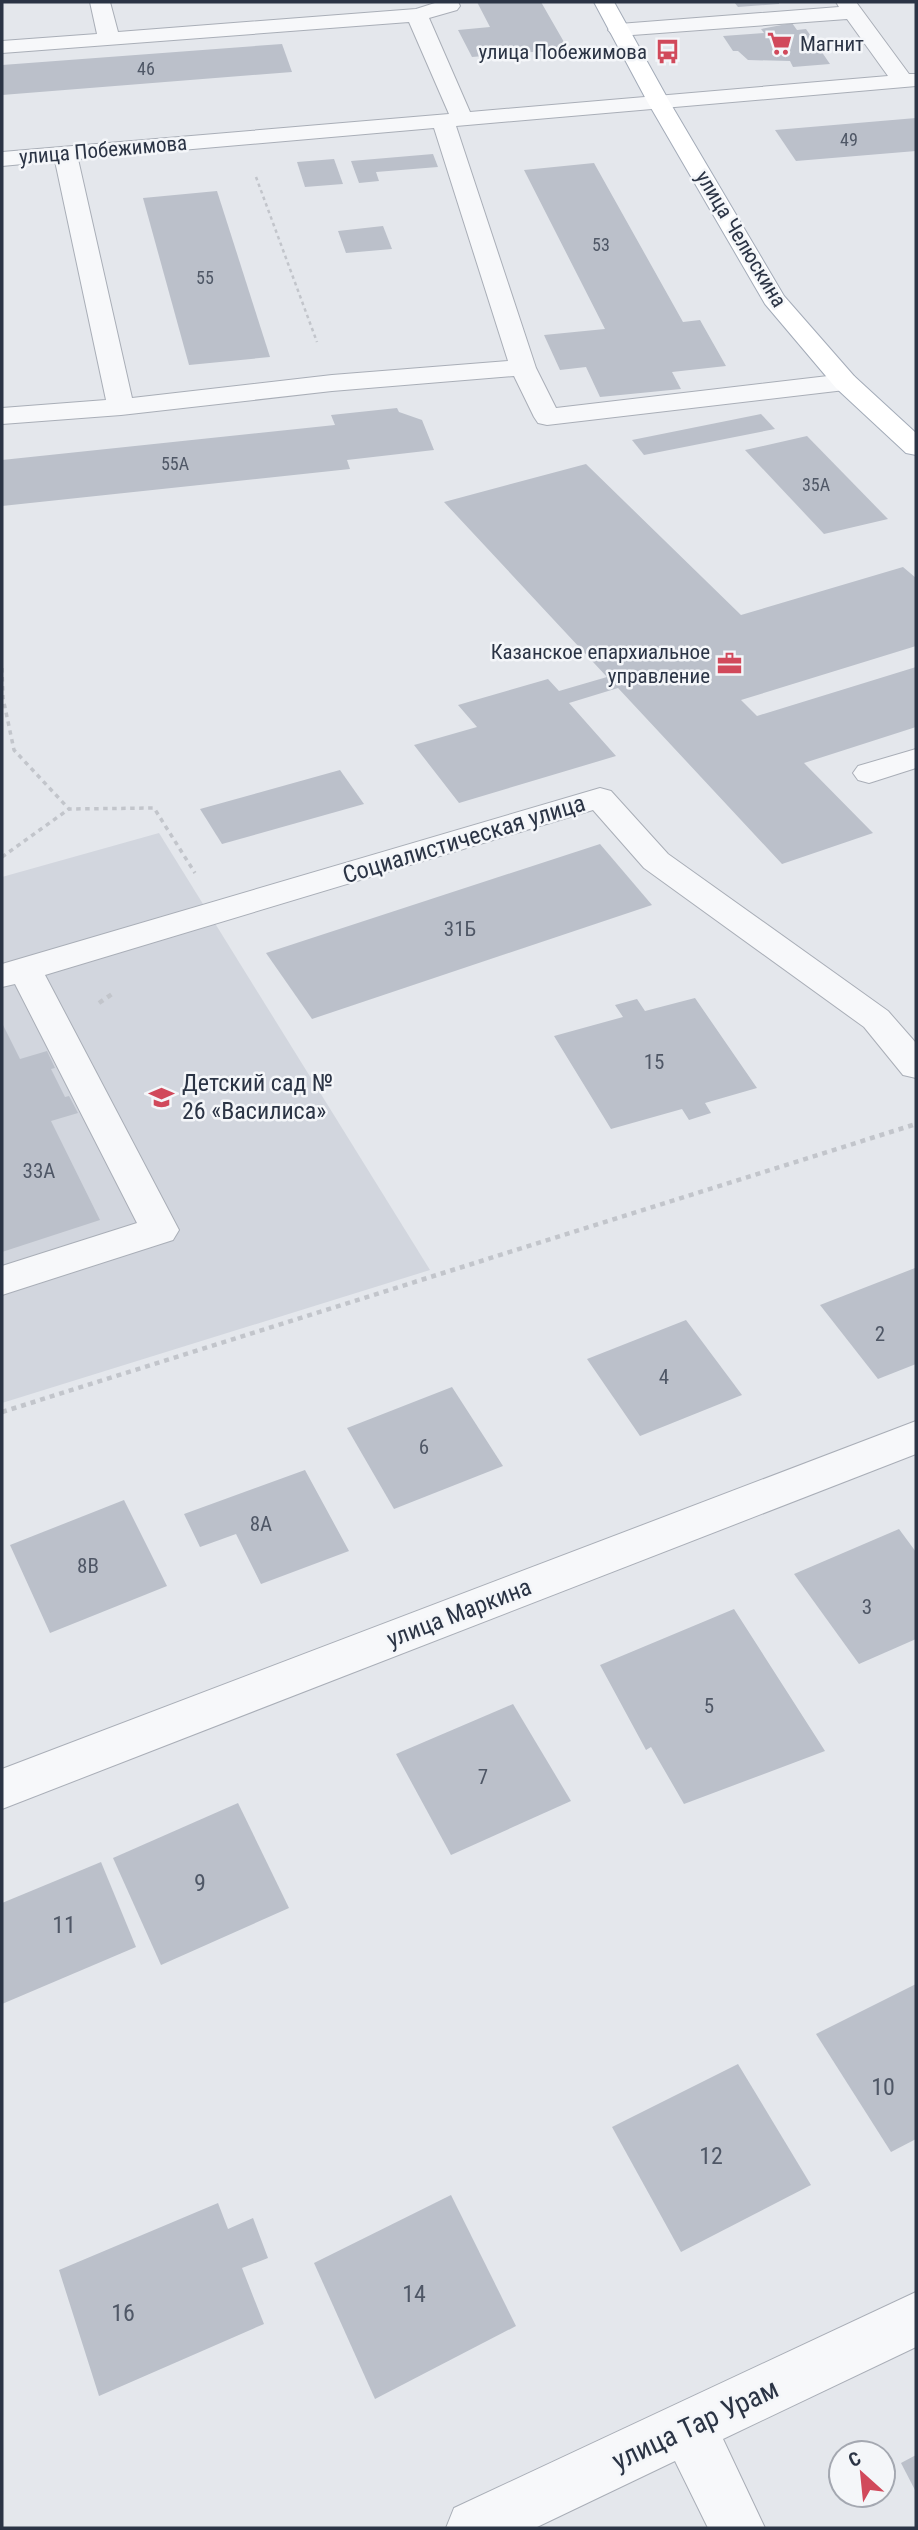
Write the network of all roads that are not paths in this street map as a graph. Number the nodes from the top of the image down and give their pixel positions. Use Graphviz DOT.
graph roads {
  1 [pos="100,2"];
  2 [pos="290,2"];
  3 [pos="448,2"];
  4 [pos="604,2"];
  5 [pos="850,7"];
  6 [pos="417,15"];
  7 [pos="299,24"];
  8 [pos="619,30"];
  9 [pos="109,39"];
  10 [pos="2,47"];
  11 [pos="910,80"];
  12 [pos="658,101"];
  13 [pos="453,120"];
  14 [pos="65,154"];
  15 [pos="2,159"];
  16 [pos="523,368"];
  17 [pos="845,382"];
  18 [pos="121,407"];
  19 [pos="2,416"];
  20 [pos="916,447"];
  21 [pos="916,758"];
  22 [pos="869,773"];
  23 [pos="14,973"];
  24 [pos="916,1066"];
  25 [pos="2,1281"];
  26 [pos="916,1437"];
  27 [pos="2,1789"];
  28 [pos="916,2319"];
  29 [pos="688,2428"];
  30 [pos="474,2528"];
  31 [pos="737,2528"];
  1 -- 9 [label="street"];
  2 -- 7 [label="street"];
  3 -- 6 [label="street"];
  4 -- 8 [label="main road, улица Челюскина"];
  5 -- 8 [label="street"];
  5 -- 11 [label="street"];
  6 -- 7 [label="street"];
  6 -- 13 [label="street"];
  7 -- 9 [label="street"];
  8 -- 12 [label="main road, улица Челюскина"];
  9 -- 10 [label="street"];
  11 -- 12 [label="street, улица Побежимова"];
  12 -- 13 [label="street, улица Побежимова"];
  12 -- 17 [label="main road, улица Челюскина"];
  13 -- 14 [label="street, улица Побежимова"];
  13 -- 16 [label="street"];
  14 -- 15 [label="street, улица Побежимова"];
  14 -- 18 [label="street"];
  16 -- 17 [label="street"];
  16 -- 18 [label="street"];
  17 -- 20 [label="main road, улица Челюскина"];
  18 -- 19 [label="street"];
  21 -- 22 [label="street"];
  23 -- 24 [label="street, Социалистическая улица"];
  23 -- 25 [label="street"];
  26 -- 27 [label="street, улица Маркина"];
  28 -- 29 [label="street, улица Тар Урам"];
  29 -- 30 [label="street, улица Тар Урам"];
  29 -- 31 [label="street"];
}
